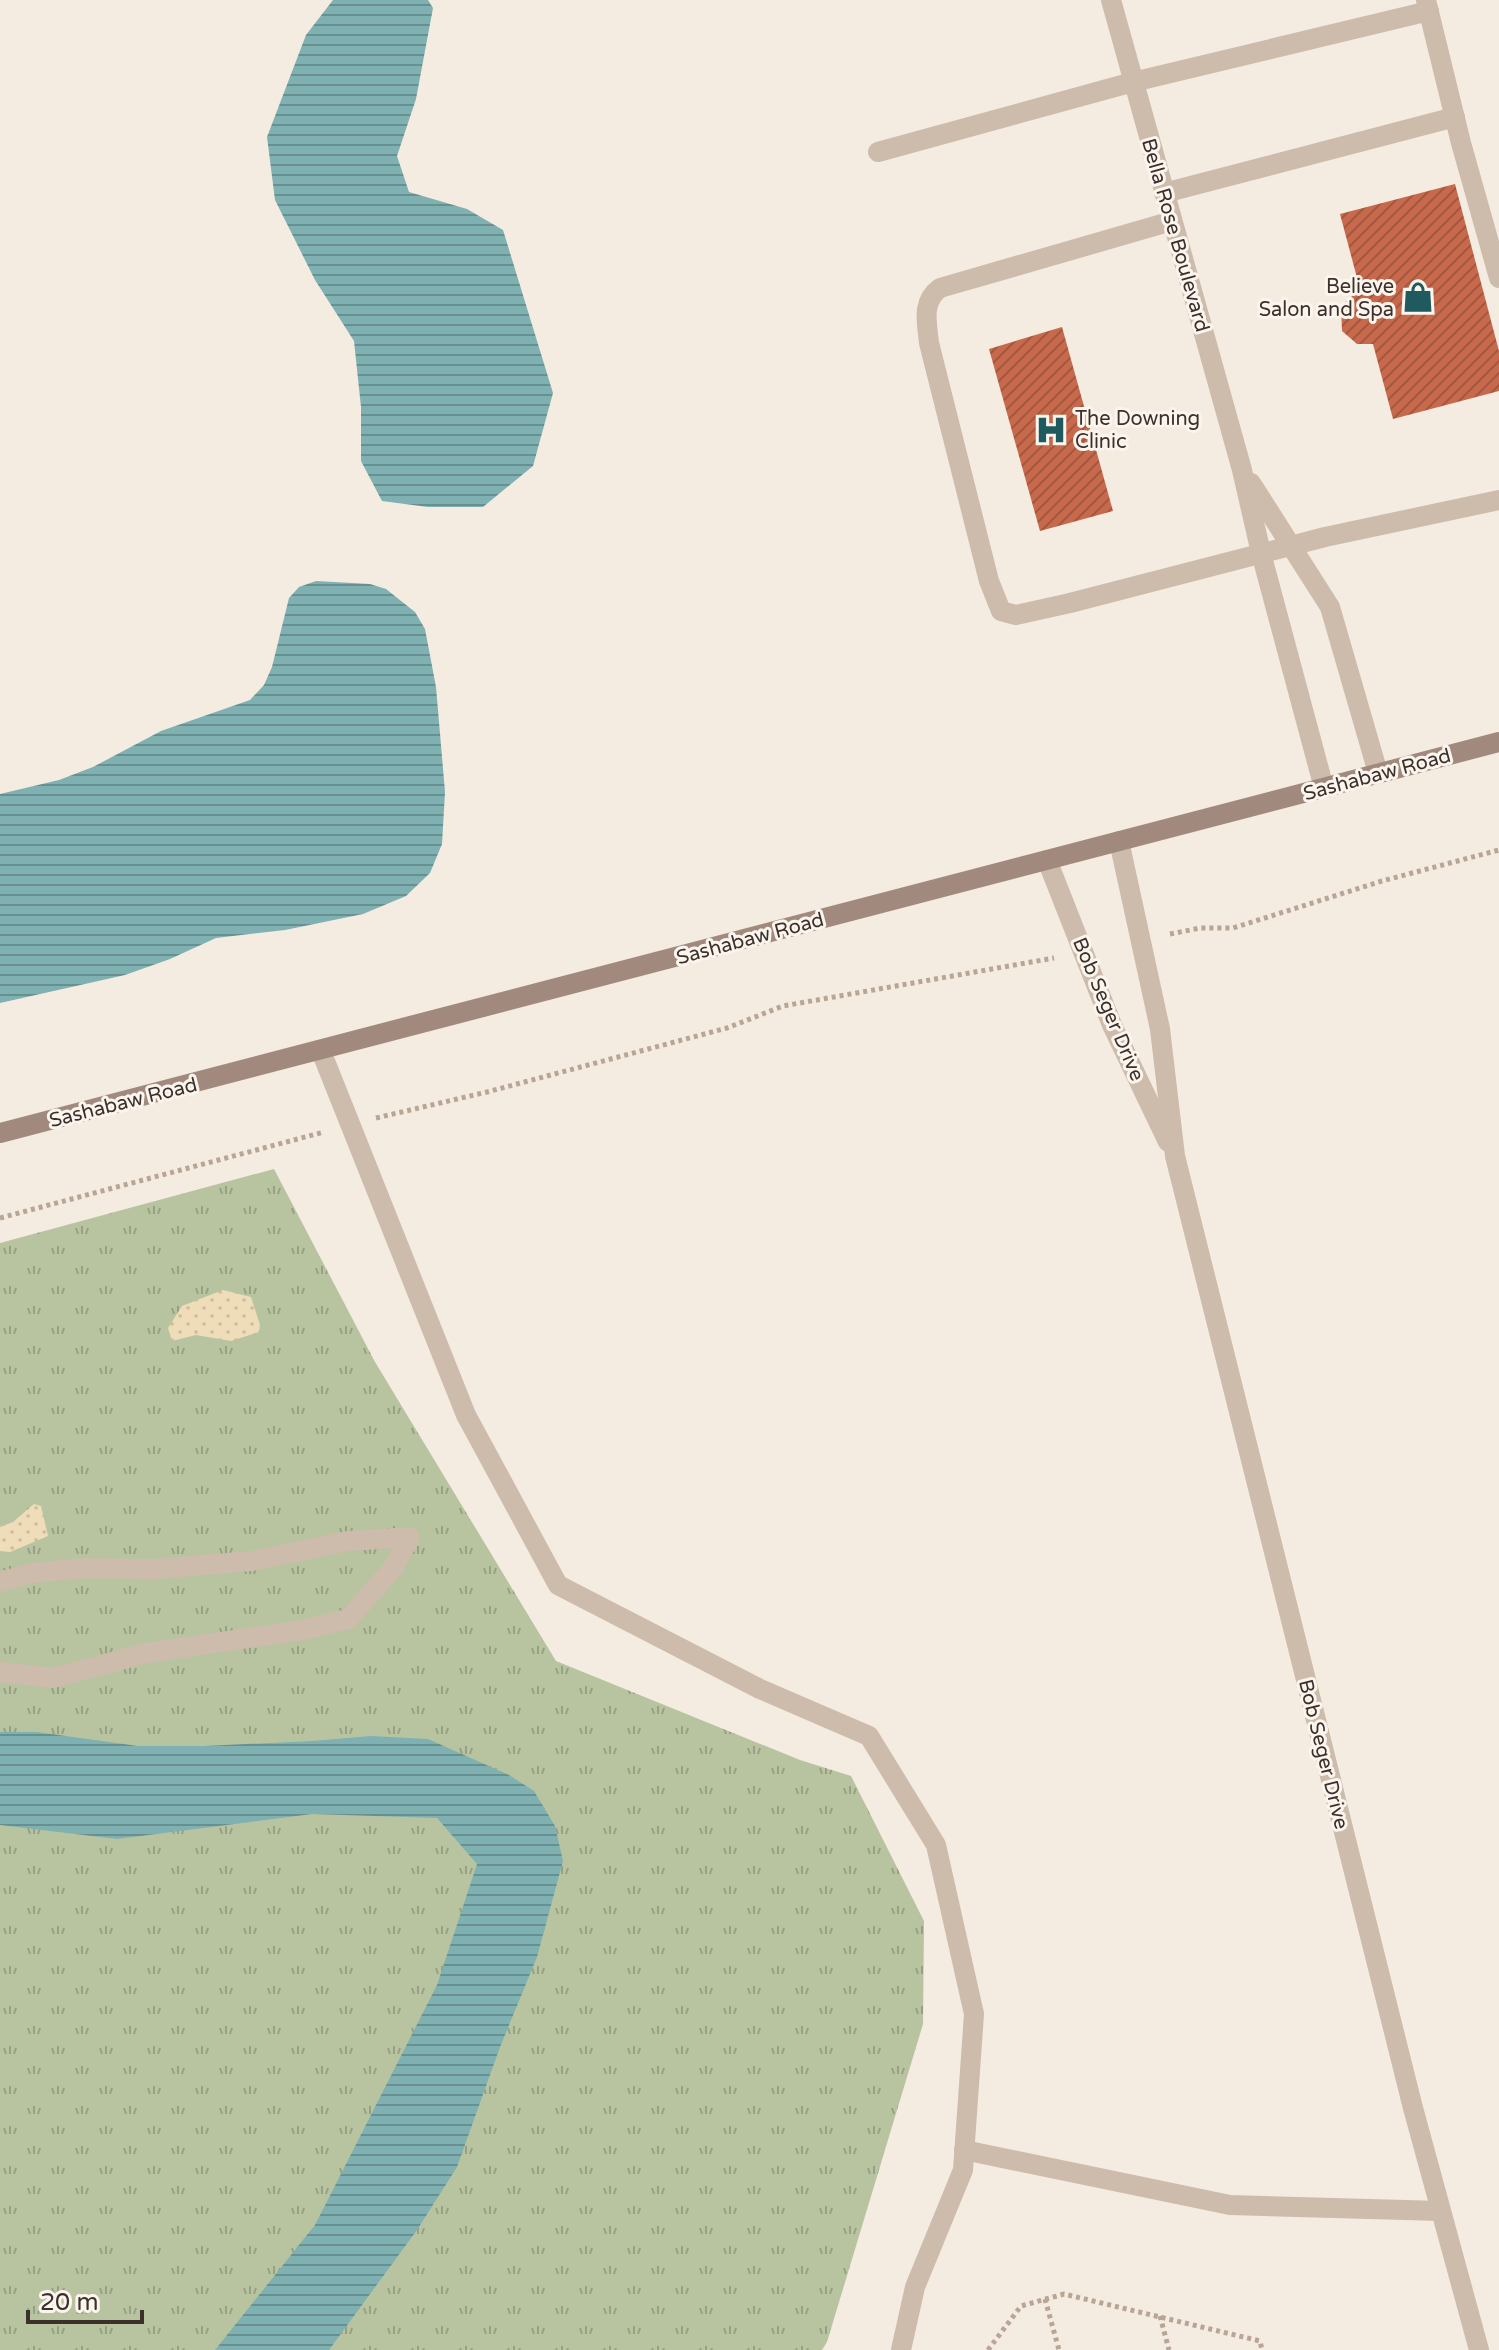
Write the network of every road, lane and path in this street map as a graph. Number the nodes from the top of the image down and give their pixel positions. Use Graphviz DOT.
graph roads {
  1 [pos="1111,0"];
  2 [pos="1428,6"];
  3 [pos="1133,82"];
  4 [pos="1455,117"];
  5 [pos="878,152"];
  6 [pos="1164,193"];
  7 [pos="1172,221"];
  8 [pos="1499,278"];
  9 [pos="1242,470"];
  10 [pos="1499,500"];
  11 [pos="1292,545"];
  12 [pos="1261,553"];
  13 [pos="1499,742"];
  14 [pos="1378,773"];
  15 [pos="1324,788"];
  16 [pos="1119,841"];
  17 [pos="1499,850"];
  18 [pos="1047,860"];
  19 [pos="1141,940"];
  20 [pos="1084,952"];
  21 [pos="321,1051"];
  22 [pos="349,1125"];
  23 [pos="0,1133"];
  24 [pos="1175,1156"];
  25 [pos="0,1218"];
  26 [pos="0,1582"];
  27 [pos="0,1672"];
  28 [pos="964,2150"];
  29 [pos="1441,2211"];
  30 [pos="1045,2299"];
  31 [pos="1160,2316"];
  32 [pos="901,2350"];
  33 [pos="988,2350"];
  34 [pos="1059,2350"];
  35 [pos="1169,2350"];
  36 [pos="1262,2350"];
  37 [pos="1479,2350"];
  1 -- 3 [label="lane, Bella Rose Boulevard"];
  2 -- 3 [label="lane"];
  2 -- 4 [label="lane"];
  3 -- 5 [label="lane"];
  3 -- 6 [label="lane, Bella Rose Boulevard"];
  4 -- 6 [label="lane"];
  4 -- 8 [label="lane"];
  6 -- 7 [label="lane, Bella Rose Boulevard"];
  7 -- 9 [label="lane, Bella Rose Boulevard"];
  7 -- 12 [label="lane"];
  9 -- 11 [label="lane, Bella Rose Boulevard"];
  9 -- 12 [label="lane, Bella Rose Boulevard"];
  10 -- 11 [label="lane"];
  11 -- 12 [label="lane"];
  11 -- 14 [label="lane, Bella Rose Boulevard"];
  12 -- 15 [label="lane, Bella Rose Boulevard"];
  13 -- 14 [label="main road, Sashabaw Road"];
  14 -- 15 [label="main road, Sashabaw Road"];
  15 -- 16 [label="main road, Sashabaw Road"];
  16 -- 18 [label="main road, Sashabaw Road"];
  16 -- 19 [label="lane, Bob Seger Drive"];
  17 -- 19 [label="path"];
  18 -- 20 [label="lane, Bob Seger Drive"];
  18 -- 21 [label="main road, Sashabaw Road"];
  19 -- 24 [label="lane, Bob Seger Drive"];
  20 -- 22 [label="path"];
  20 -- 24 [label="lane, Bob Seger Drive"];
  21 -- 22 [label="lane"];
  21 -- 23 [label="main road, Sashabaw Road"];
  22 -- 25 [label="path"];
  22 -- 28 [label="lane"];
  24 -- 29 [label="lane, Bob Seger Drive"];
  26 -- 27 [label="lane"];
  28 -- 29 [label="lane"];
  28 -- 32 [label="lane"];
  29 -- 37 [label="lane, Bob Seger Drive"];
  30 -- 31 [label="path"];
  30 -- 33 [label="path"];
  30 -- 34 [label="path"];
  31 -- 35 [label="path"];
  31 -- 36 [label="path"];
}
